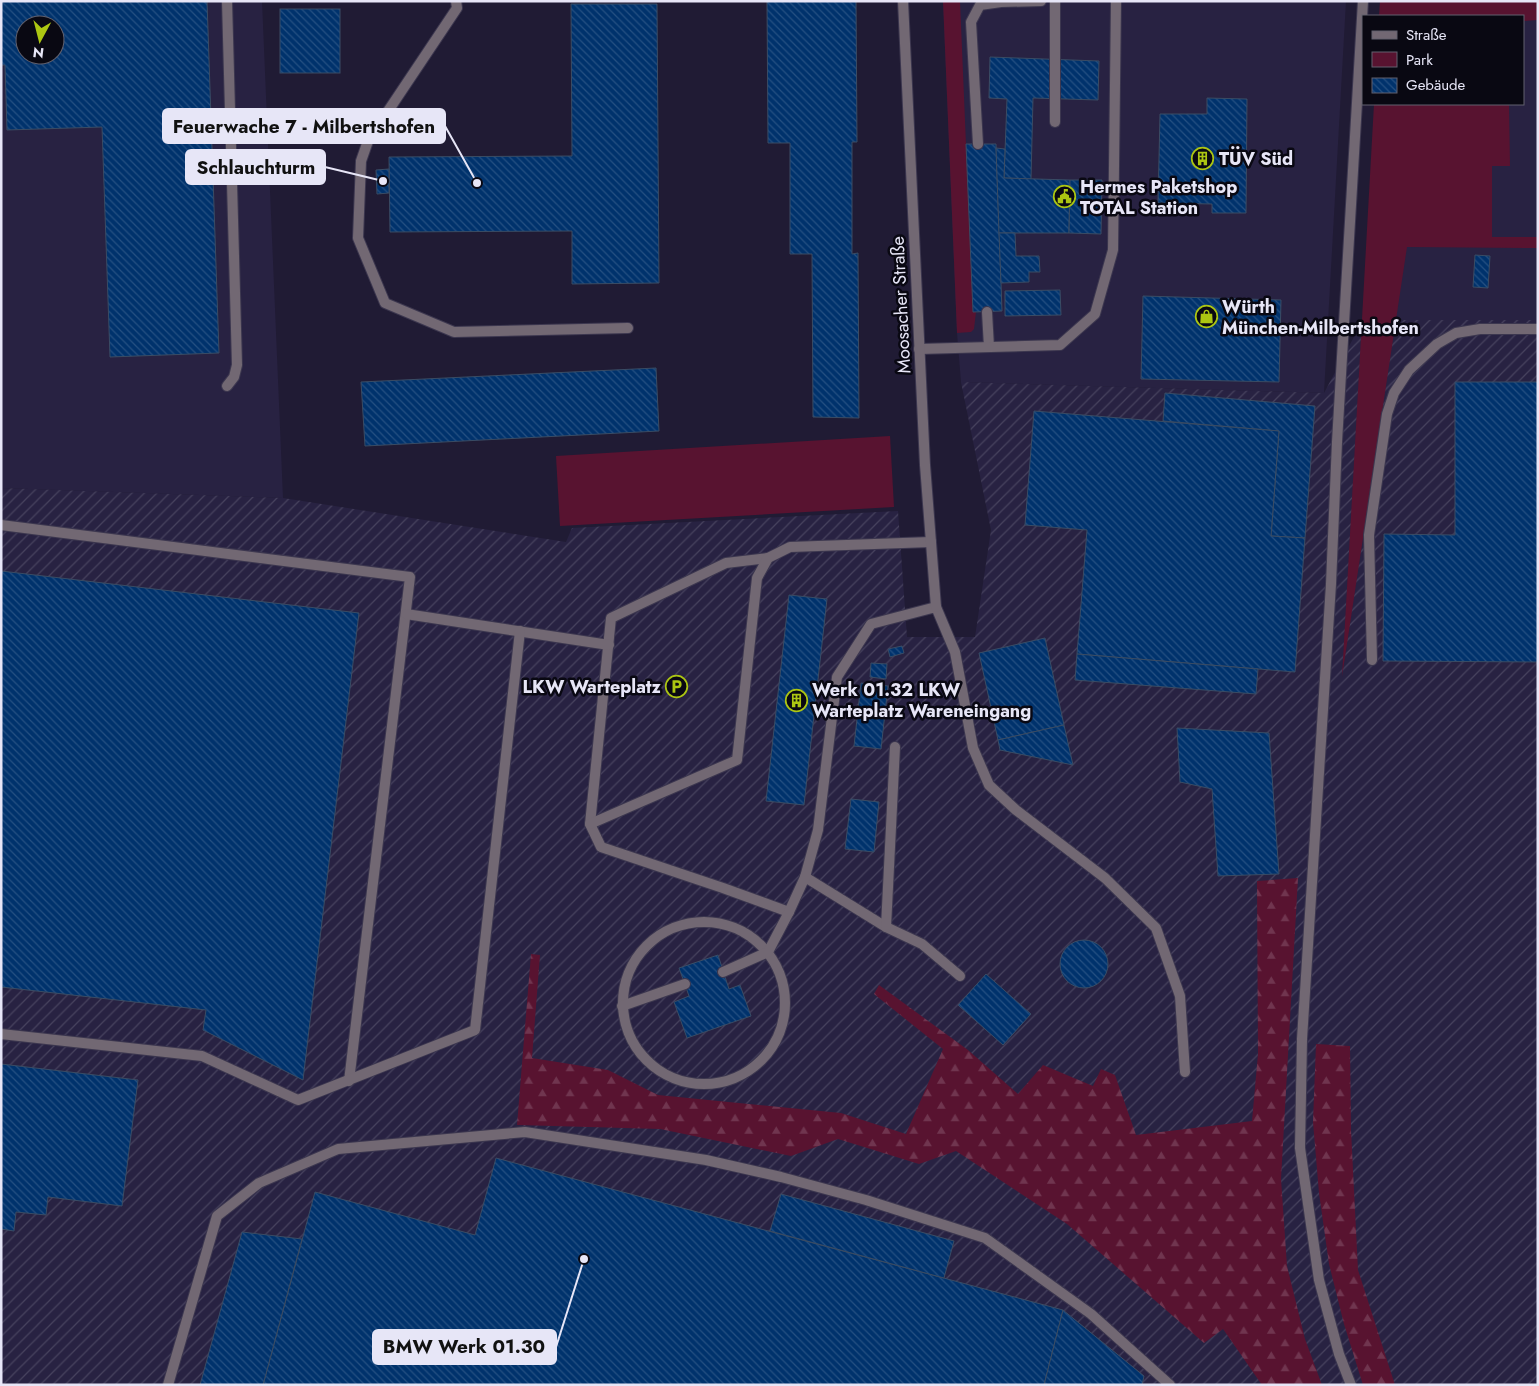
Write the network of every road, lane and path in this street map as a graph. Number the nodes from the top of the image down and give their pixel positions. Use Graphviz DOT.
graph roads {
  1 [pos="227,1"];
  2 [pos="456,1"];
  3 [pos="903,1"];
  4 [pos="1040,1"];
  5 [pos="1055,1"];
  6 [pos="1116,1"];
  7 [pos="1362,22"];
  8 [pos="1055,122"];
  9 [pos="978,144"];
  10 [pos="987,312"];
  11 [pos="628,328"];
  12 [pos="1538,329"];
  13 [pos="989,347"];
  14 [pos="919,349"];
  15 [pos="227,386"];
  16 [pos="1,525"];
  17 [pos="931,542"];
  18 [pos="768,558"];
  19 [pos="936,607"];
  20 [pos="406,614"];
  21 [pos="520,631"];
  22 [pos="608,645"];
  23 [pos="1372,660"];
  24 [pos="896,747"];
  25 [pos="590,824"];
  26 [pos="805,877"];
  27 [pos="789,912"];
  28 [pos="886,927"];
  29 [pos="768,952"];
  30 [pos="723,972"];
  31 [pos="960,976"];
  32 [pos="685,984"];
  33 [pos="622,1006"];
  34 [pos="1,1034"];
  35 [pos="1185,1072"];
  36 [pos="350,1081"];
  37 [pos="168,1385"];
  38 [pos="1170,1385"];
  39 [pos="1351,1385"];
  1 -- 15 [label="street"];
  2 -- 11 [label="street"];
  3 -- 14 [label="street, Moosacher Straße"];
  4 -- 9 [label="street"];
  5 -- 8 [label="street"];
  6 -- 13 [label="street"];
  7 -- 39 [label="street"];
  10 -- 13 [label="street"];
  12 -- 23 [label="street"];
  13 -- 14 [label="street"];
  14 -- 17 [label="street, Moosacher Straße"];
  16 -- 20 [label="street"];
  17 -- 18 [label="street"];
  17 -- 19 [label="street, Moosacher Straße"];
  18 -- 22 [label="street"];
  18 -- 25 [label="street"];
  19 -- 26 [label="street"];
  19 -- 35 [label="street, Moosacher Straße"];
  20 -- 21 [label="street"];
  20 -- 36 [label="street"];
  21 -- 22 [label="street"];
  21 -- 36 [label="street"];
  22 -- 25 [label="street"];
  24 -- 28 [label="street"];
  25 -- 27 [label="street"];
  26 -- 27 [label="street"];
  26 -- 28 [label="street"];
  27 -- 29 [label="street"];
  28 -- 31 [label="street"];
  29 -- 30 [label="street"];
  29 -- 33 [label="street"];
  29 -- 33 [label="street"];
  32 -- 33 [label="street"];
  34 -- 36 [label="street"];
  37 -- 38 [label="street"];
}
